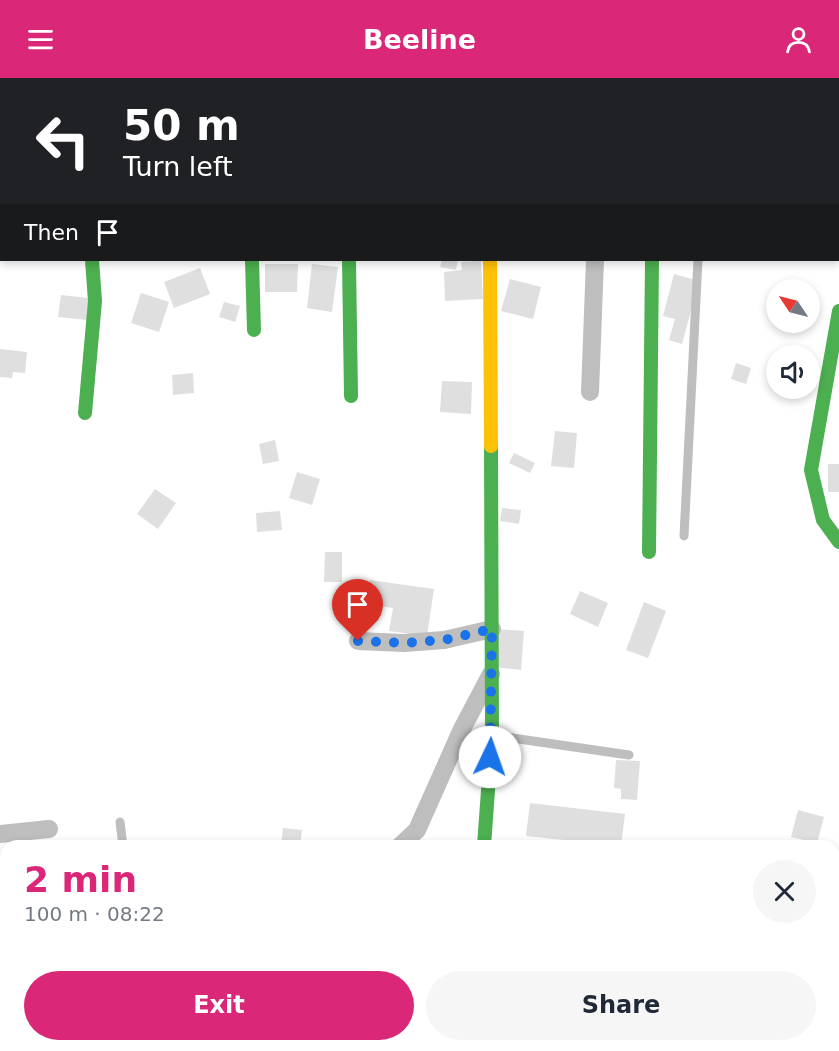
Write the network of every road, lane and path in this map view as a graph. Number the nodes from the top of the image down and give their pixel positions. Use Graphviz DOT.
graph roads {
  1 [pos="92,261"];
  2 [pos="252,261"];
  3 [pos="349,261"];
  4 [pos="490,261"];
  5 [pos="595,261"];
  6 [pos="652,261"];
  7 [pos="698,261"];
  8 [pos="839,311"];
  9 [pos="254,330"];
  10 [pos="590,392"];
  11 [pos="351,396"];
  12 [pos="86,413"];
  13 [pos="684,536"];
  14 [pos="839,542"];
  15 [pos="649,552"];
  16 [pos="492,629"];
  17 [pos="358,641"];
  18 [pos="492,673"];
  19 [pos="492,735"];
  20 [pos="629,755"];
  21 [pos="120,822"];
  22 [pos="49,829"];
  23 [pos="0,834"];
  24 [pos="122,840"];
  25 [pos="406,840"];
  26 [pos="484,840"];
  1 -- 12 [label="street"];
  2 -- 9 [label="street"];
  3 -- 11 [label="street"];
  4 -- 16 [label="street"];
  5 -- 10 [label="street"];
  6 -- 15 [label="street"];
  7 -- 13 [label="lane"];
  8 -- 14 [label="street"];
  16 -- 17 [label="street"];
  16 -- 18 [label="street"];
  18 -- 19 [label="street"];
  18 -- 25 [label="street"];
  19 -- 20 [label="lane"];
  19 -- 26 [label="street"];
  21 -- 24 [label="lane"];
  22 -- 23 [label="street"];
}
